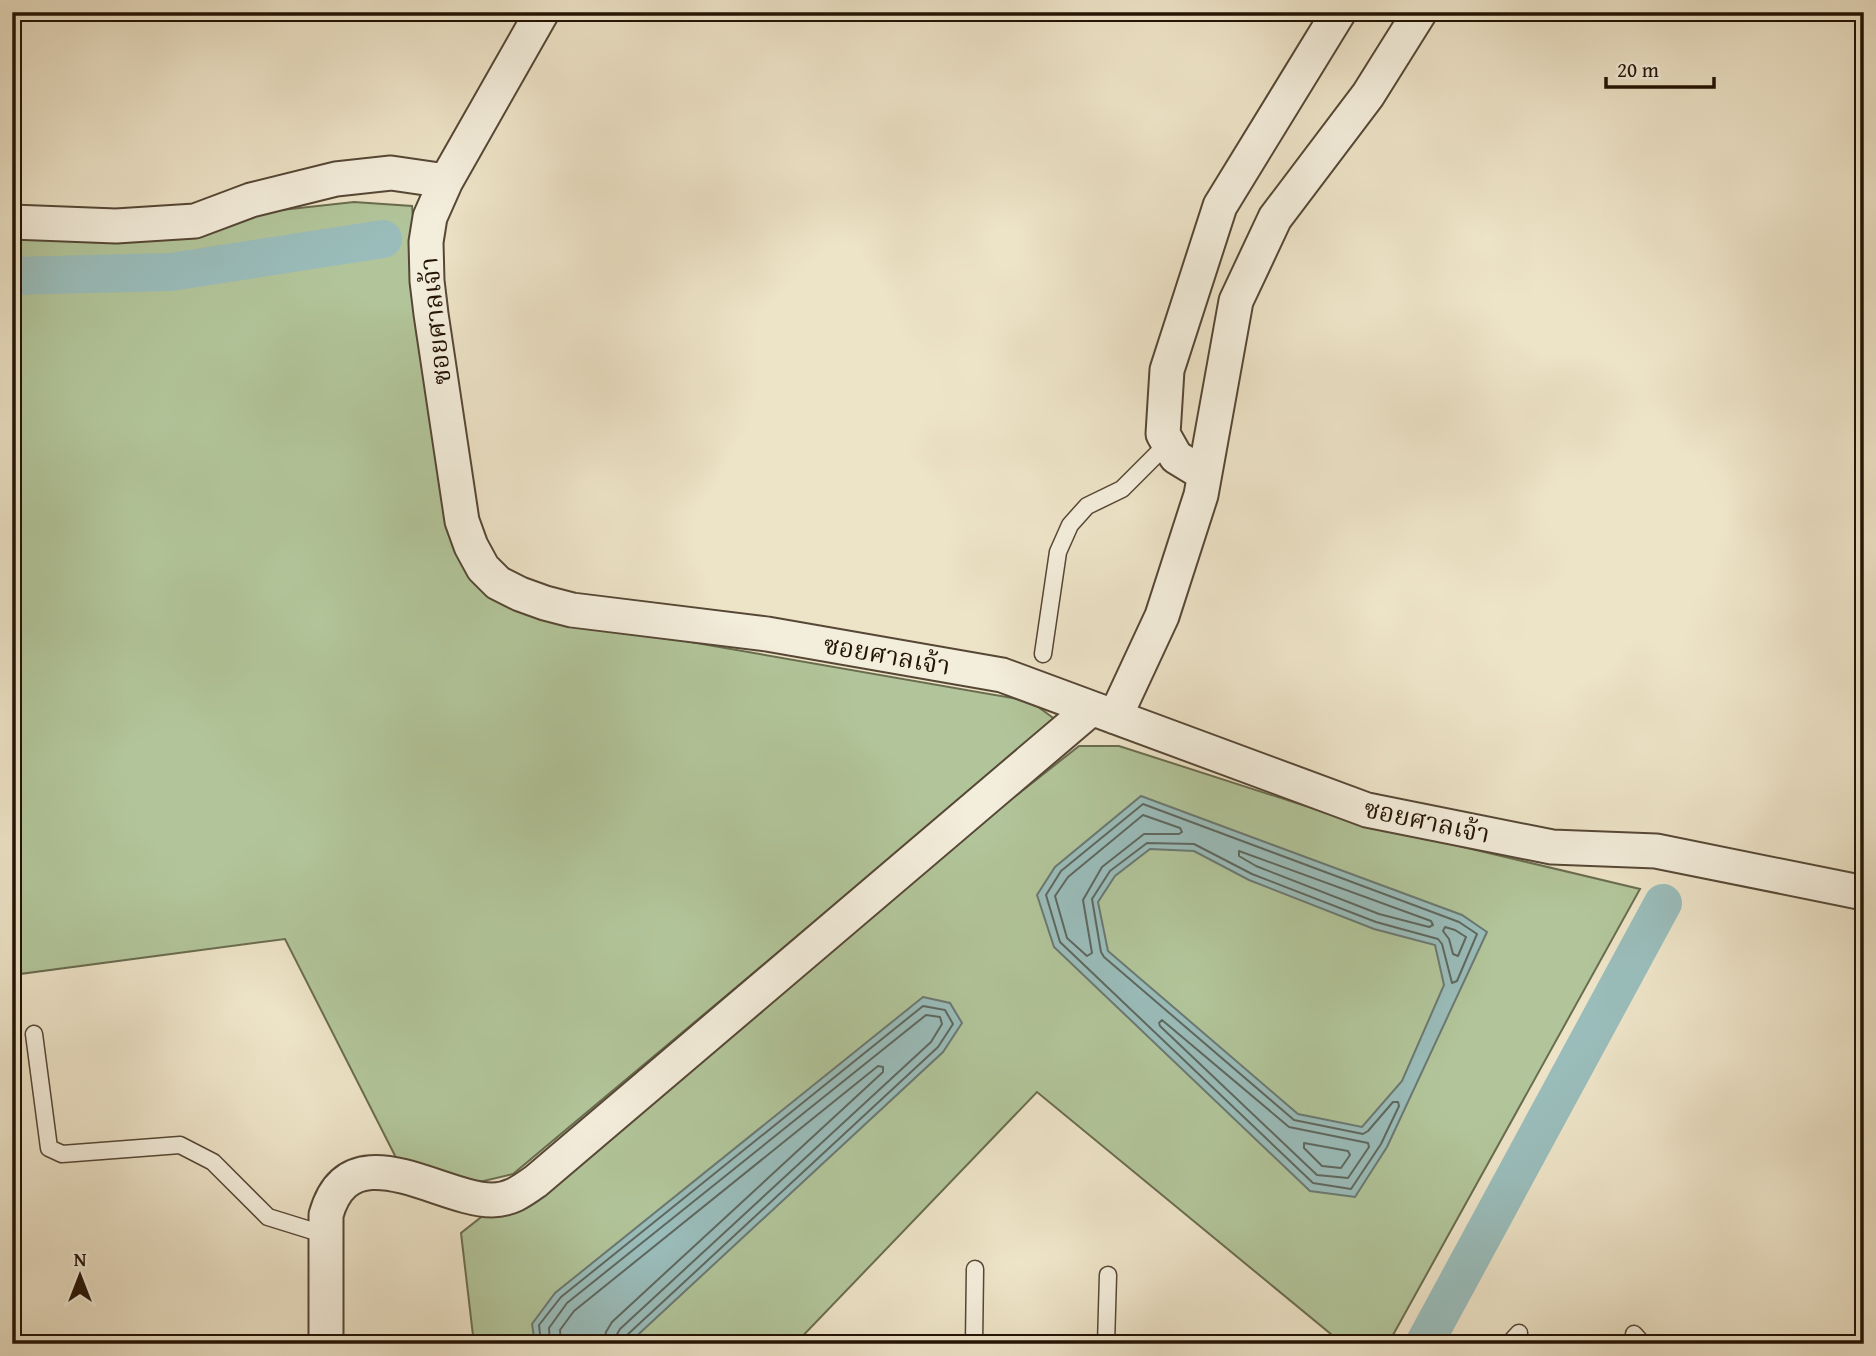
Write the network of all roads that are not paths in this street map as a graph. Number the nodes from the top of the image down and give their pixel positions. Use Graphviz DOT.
graph roads {
  1 [pos="542,12"];
  2 [pos="1339,12"];
  3 [pos="1420,12"];
  4 [pos="446,181"];
  5 [pos="12,222"];
  6 [pos="1167,443"];
  7 [pos="1205,474"];
  8 [pos="1043,654"];
  9 [pos="1103,713"];
  10 [pos="1864,893"];
  11 [pos="34,1034"];
  12 [pos="326,1235"];
  13 [pos="975,1269"];
  14 [pos="1108,1275"];
  15 [pos="326,1344"];
  16 [pos="974,1344"];
  17 [pos="1106,1344"];
  1 -- 4 [label="street, ซอยศาลเจ้า"];
  2 -- 6 [label="street"];
  3 -- 7 [label="street"];
  4 -- 5 [label="street"];
  4 -- 9 [label="street, ซอยศาลเจ้า"];
  6 -- 7 [label="street"];
  6 -- 8 [label="lane"];
  7 -- 9 [label="street"];
  9 -- 10 [label="street, ซอยศาลเจ้า"];
  9 -- 12 [label="street"];
  11 -- 12 [label="lane"];
  12 -- 15 [label="street"];
  13 -- 16 [label="lane"];
  14 -- 17 [label="lane"];
}
